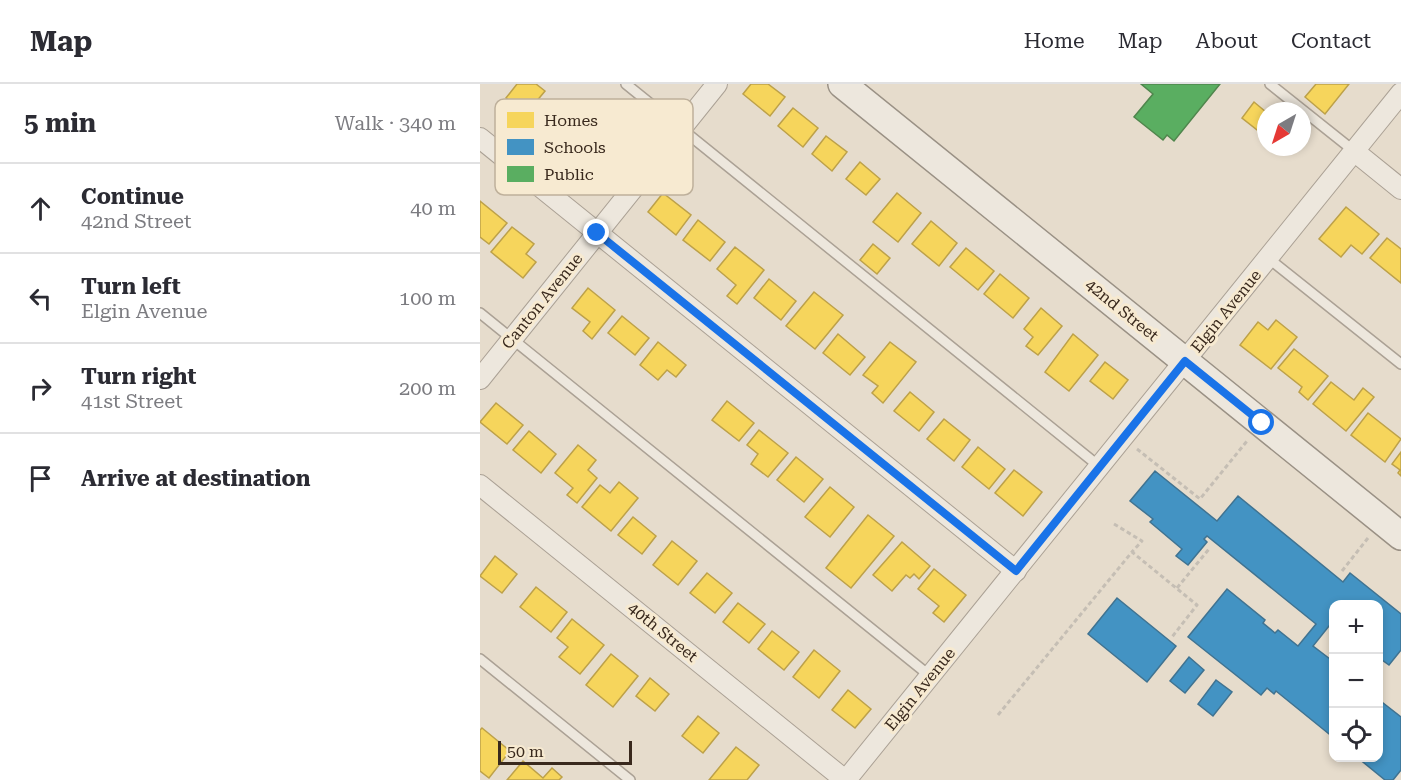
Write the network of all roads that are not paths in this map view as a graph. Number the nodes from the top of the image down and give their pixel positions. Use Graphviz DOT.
graph roads {
  1 [pos="626,84"];
  2 [pos="717,84"];
  3 [pos="842,84"];
  4 [pos="1270,84"];
  5 [pos="1401,93"];
  6 [pos="645,99"];
  7 [pos="693,115"];
  8 [pos="480,138"];
  9 [pos="693,138"];
  10 [pos="495,150"];
  11 [pos="1354,151"];
  12 [pos="1401,189"];
  13 [pos="550,195"];
  14 [pos="628,195"];
  15 [pos="597,233"];
  16 [pos="1268,258"];
  17 [pos="480,313"];
  18 [pos="512,339"];
  19 [pos="1185,361"];
  20 [pos="1401,364"];
  21 [pos="480,379"];
  22 [pos="1100,467"];
  23 [pos="480,485"];
  24 [pos="1392,528"];
  25 [pos="1016,571"];
  26 [pos="480,659"];
  27 [pos="930,676"];
  28 [pos="630,780"];
  29 [pos="846,780"];
  1 -- 6 [label="lane"];
  2 -- 7 [label="street, Canton Avenue"];
  3 -- 19 [label="street, 42nd Street"];
  4 -- 11 [label="lane"];
  5 -- 11 [label="street, Elgin Avenue"];
  8 -- 10 [label="street"];
  9 -- 22 [label="lane"];
  11 -- 12 [label="street"];
  11 -- 16 [label="street, Elgin Avenue"];
  13 -- 15 [label="street"];
  14 -- 15 [label="street, Canton Avenue"];
  15 -- 18 [label="street, Canton Avenue"];
  15 -- 25 [label="street"];
  16 -- 19 [label="street, Elgin Avenue"];
  16 -- 20 [label="lane"];
  17 -- 18 [label="lane"];
  18 -- 21 [label="street, Canton Avenue"];
  18 -- 27 [label="lane"];
  19 -- 22 [label="street, Elgin Avenue"];
  19 -- 24 [label="street, 42nd Street"];
  22 -- 25 [label="street, Elgin Avenue"];
  23 -- 29 [label="street, 40th Street"];
  25 -- 27 [label="street, Elgin Avenue"];
  26 -- 28 [label="lane"];
  27 -- 29 [label="street, Elgin Avenue"];
}
